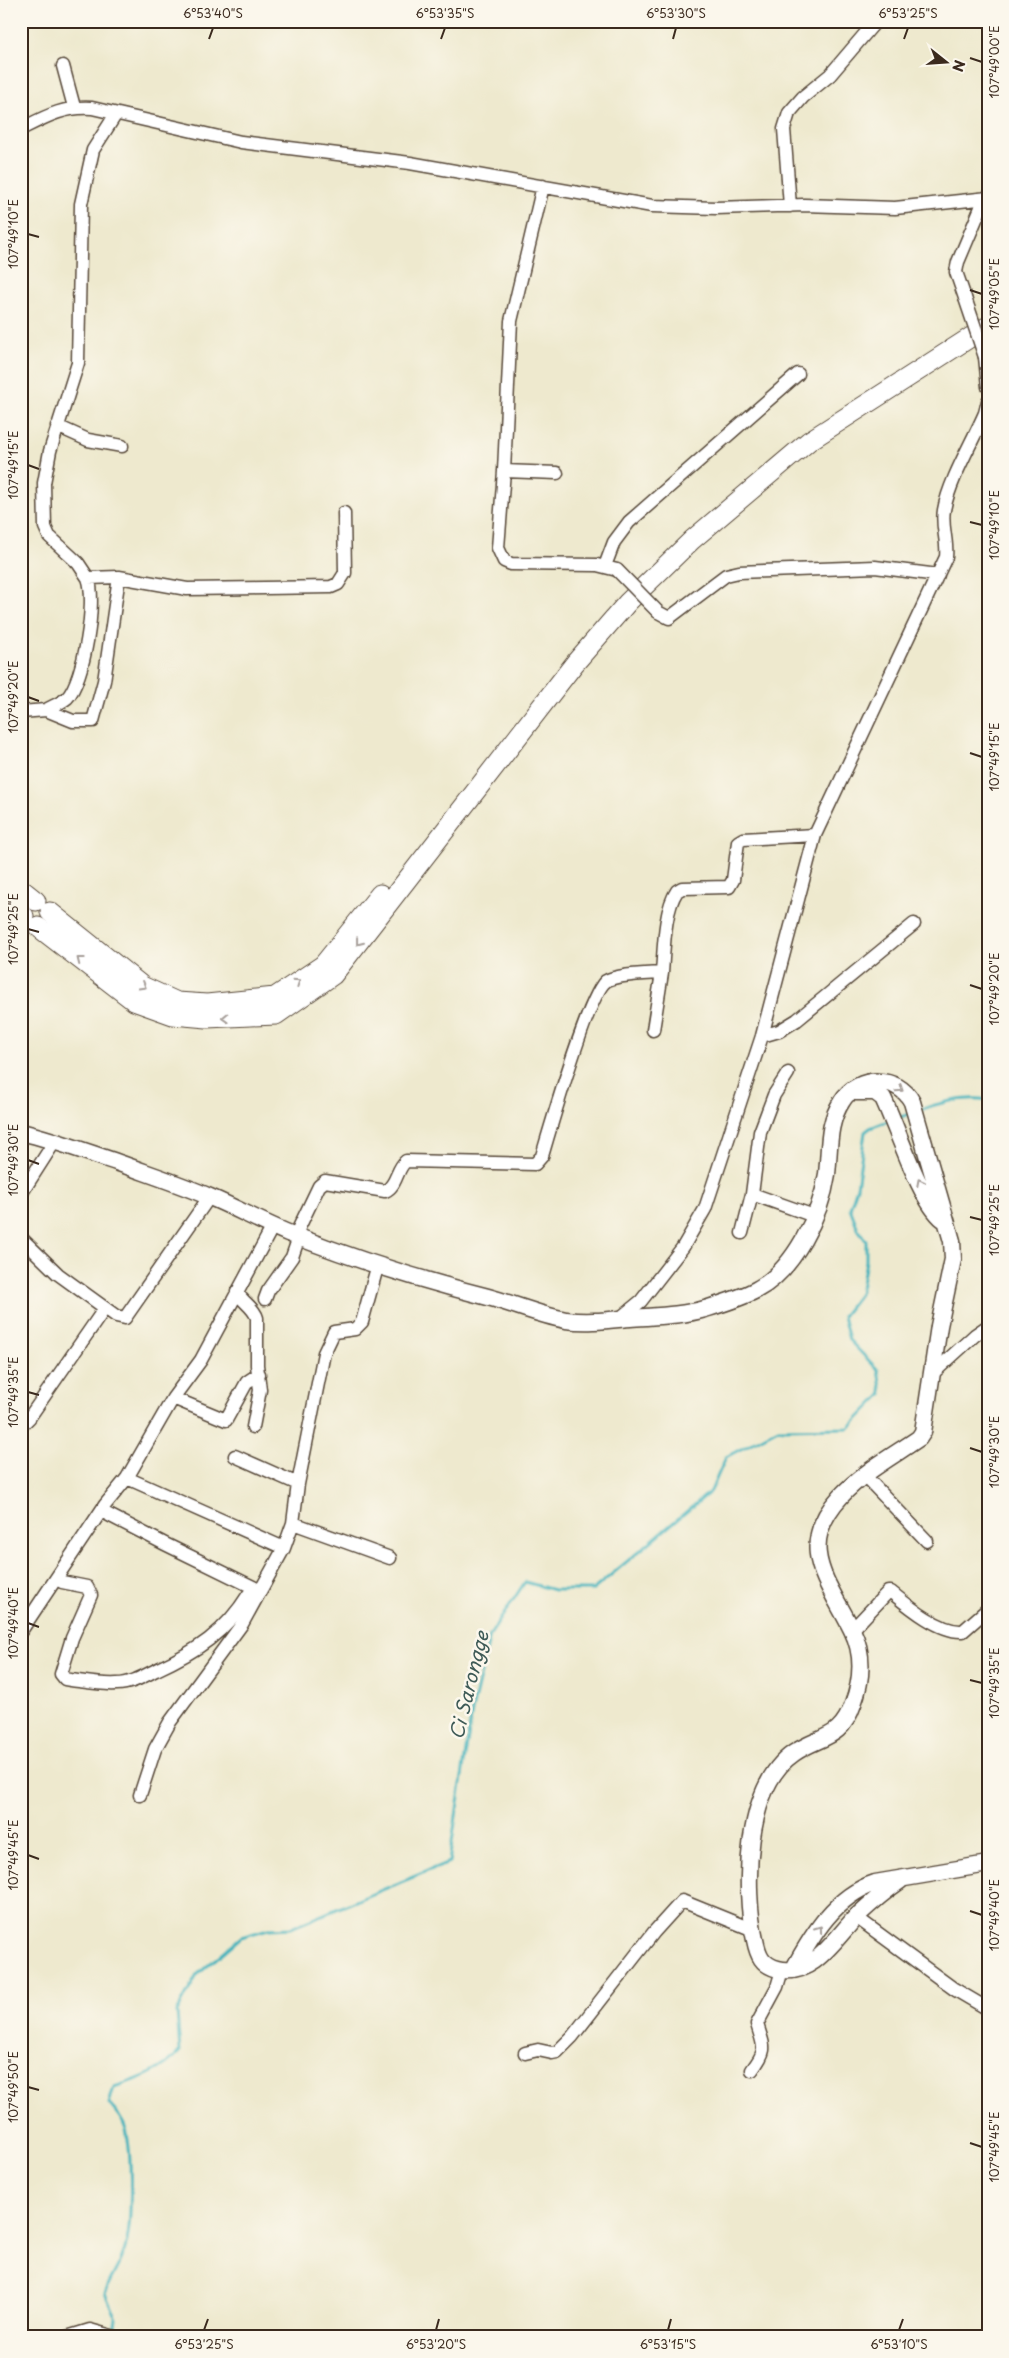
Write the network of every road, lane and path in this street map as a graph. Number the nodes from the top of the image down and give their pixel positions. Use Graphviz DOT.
graph roads {
  1 [pos="876,21"];
  2 [pos="64,66"];
  3 [pos="74,107"];
  4 [pos="116,114"];
  5 [pos="21,130"];
  6 [pos="543,186"];
  7 [pos="987,198"];
  8 [pos="790,206"];
  9 [pos="988,315"];
  10 [pos="988,326"];
  11 [pos="986,362"];
  12 [pos="798,374"];
  13 [pos="988,387"];
  14 [pos="988,401"];
  15 [pos="57,426"];
  16 [pos="122,446"];
  17 [pos="504,471"];
  18 [pos="557,473"];
  19 [pos="344,513"];
  20 [pos="611,568"];
  21 [pos="938,575"];
  22 [pos="120,577"];
  23 [pos="88,578"];
  24 [pos="46,710"];
  25 [pos="21,712"];
  26 [pos="815,835"];
  27 [pos="21,890"];
  28 [pos="28,919"];
  29 [pos="914,924"];
  30 [pos="662,972"];
  31 [pos="653,1030"];
  32 [pos="762,1036"];
  33 [pos="788,1073"];
  34 [pos="848,1092"];
  35 [pos="21,1132"];
  36 [pos="55,1140"];
  37 [pos="21,1194"];
  38 [pos="752,1194"];
  39 [pos="210,1196"];
  40 [pos="814,1216"];
  41 [pos="947,1221"];
  42 [pos="273,1226"];
  43 [pos="742,1233"];
  44 [pos="297,1236"];
  45 [pos="21,1238"];
  46 [pos="378,1264"];
  47 [pos="237,1292"];
  48 [pos="266,1299"];
  49 [pos="105,1308"];
  50 [pos="619,1319"];
  51 [pos="988,1326"];
  52 [pos="259,1374"];
  53 [pos="931,1375"];
  54 [pos="174,1398"];
  55 [pos="21,1426"];
  56 [pos="253,1427"];
  57 [pos="235,1456"];
  58 [pos="864,1475"];
  59 [pos="127,1478"];
  60 [pos="298,1484"];
  61 [pos="101,1511"];
  62 [pos="293,1523"];
  63 [pos="927,1541"];
  64 [pos="284,1548"];
  65 [pos="390,1558"];
  66 [pos="58,1579"];
  67 [pos="256,1588"];
  68 [pos="241,1607"];
  69 [pos="988,1609"];
  70 [pos="242,1624"];
  71 [pos="852,1630"];
  72 [pos="21,1631"];
  73 [pos="140,1795"];
  74 [pos="988,1864"];
  75 [pos="901,1880"];
  76 [pos="856,1917"];
  77 [pos="751,1929"];
  78 [pos="788,1970"];
  79 [pos="988,2009"];
  80 [pos="524,2053"];
  81 [pos="752,2070"];
  82 [pos="113,2336"];
  83 [pos="67,2337"];
  1 -- 8 [label="street"];
  2 -- 3 [label="street"];
  3 -- 4 [label="street"];
  3 -- 5 [label="street"];
  4 -- 6 [label="street"];
  4 -- 15 [label="street"];
  6 -- 8 [label="street"];
  6 -- 17 [label="street"];
  7 -- 8 [label="street"];
  7 -- 11 [label="street, bridge"];
  27 -- 9 [label="highway, one-way"];
  10 -- 28 [label="highway, one-way"];
  11 -- 13 [label="street"];
  12 -- 20 [label="street"];
  14 -- 21 [label="street"];
  15 -- 16 [label="street"];
  15 -- 23 [label="street"];
  17 -- 18 [label="street"];
  17 -- 20 [label="street"];
  19 -- 22 [label="street"];
  20 -- 21 [label="street, bridge"];
  21 -- 26 [label="street"];
  22 -- 23 [label="street"];
  22 -- 24 [label="street"];
  23 -- 24 [label="street"];
  24 -- 25 [label="street"];
  26 -- 30 [label="street"];
  26 -- 32 [label="street"];
  29 -- 32 [label="street"];
  30 -- 31 [label="street"];
  30 -- 44 [label="street"];
  32 -- 50 [label="street"];
  33 -- 38 [label="street"];
  34 -- 40 [label="main road"];
  41 -- 34 [label="main road, one-way"];
  34 -- 41 [label="main road, one-way"];
  35 -- 36 [label="main road"];
  36 -- 37 [label="street"];
  36 -- 39 [label="main road"];
  38 -- 40 [label="street"];
  38 -- 43 [label="street"];
  39 -- 42 [label="main road"];
  39 -- 49 [label="street"];
  40 -- 50 [label="main road"];
  41 -- 53 [label="main road"];
  42 -- 44 [label="main road"];
  42 -- 47 [label="street"];
  44 -- 46 [label="main road"];
  44 -- 48 [label="street"];
  45 -- 49 [label="street"];
  46 -- 50 [label="main road"];
  46 -- 60 [label="street"];
  47 -- 52 [label="street"];
  47 -- 54 [label="street"];
  49 -- 55 [label="street"];
  51 -- 53 [label="street"];
  52 -- 54 [label="street"];
  52 -- 56 [label="street"];
  53 -- 58 [label="main road"];
  54 -- 59 [label="street"];
  57 -- 60 [label="street"];
  58 -- 63 [label="street"];
  58 -- 71 [label="main road"];
  59 -- 61 [label="street"];
  59 -- 64 [label="street"];
  60 -- 62 [label="street"];
  61 -- 66 [label="street"];
  61 -- 67 [label="street"];
  62 -- 64 [label="street"];
  62 -- 65 [label="street"];
  64 -- 67 [label="street"];
  66 -- 68 [label="street"];
  66 -- 72 [label="street"];
  67 -- 68 [label="street"];
  67 -- 70 [label="street"];
  68 -- 70 [label="street"];
  69 -- 71 [label="street"];
  70 -- 73 [label="street"];
  71 -- 77 [label="main road"];
  74 -- 75 [label="main road"];
  75 -- 76 [label="main road"];
  78 -- 75 [label="main road, one-way"];
  76 -- 78 [label="main road"];
  76 -- 79 [label="street"];
  77 -- 78 [label="main road"];
  77 -- 80 [label="street"];
  78 -- 81 [label="street"];
  82 -- 83 [label="street"];
}
